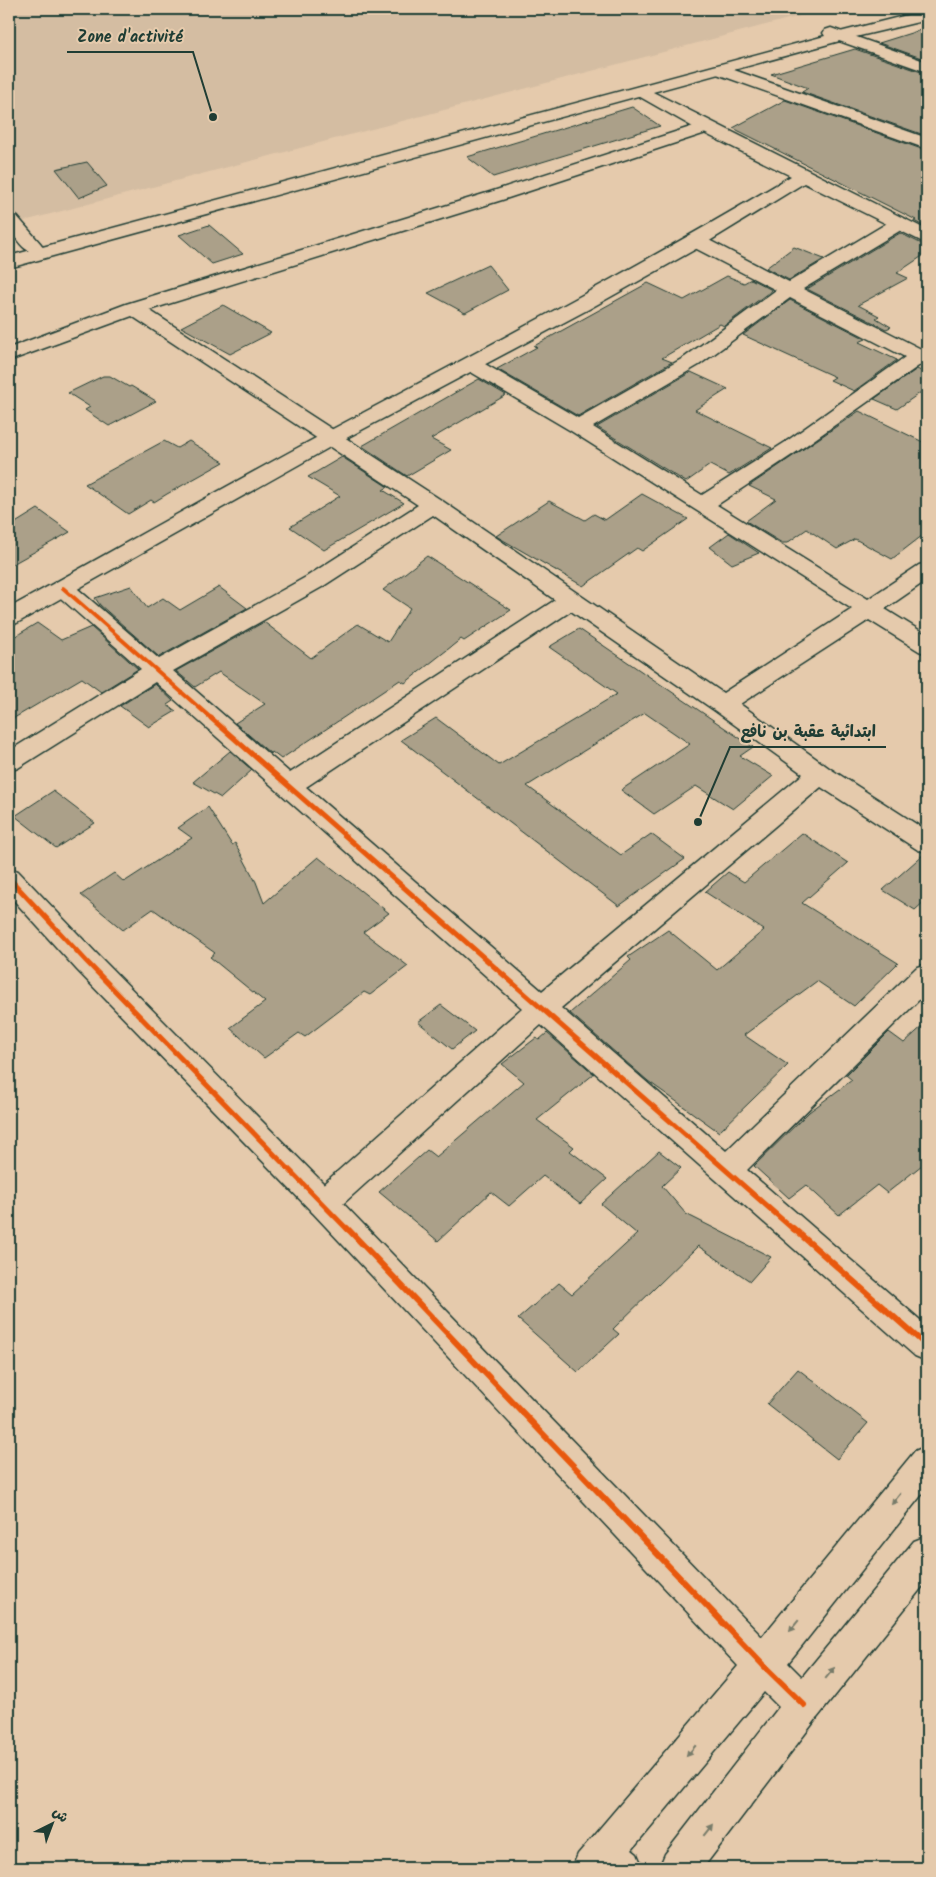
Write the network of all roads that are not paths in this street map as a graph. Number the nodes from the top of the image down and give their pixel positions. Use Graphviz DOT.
graph roads {
  1 [pos="921,9"];
  2 [pos="927,15"];
  3 [pos="836,35"];
  4 [pos="927,67"];
  5 [pos="720,70"];
  6 [pos="641,91"];
  7 [pos="706,127"];
  8 [pos="927,144"];
  9 [pos="803,176"];
  10 [pos="9,218"];
  11 [pos="900,223"];
  12 [pos="927,237"];
  13 [pos="696,241"];
  14 [pos="34,248"];
  15 [pos="9,254"];
  16 [pos="9,262"];
  17 [pos="790,289"];
  18 [pos="133,308"];
  19 [pos="9,355"];
  20 [pos="923,359"];
  21 [pos="471,364"];
  22 [pos="578,427"];
  23 [pos="332,438"];
  24 [pos="703,504"];
  25 [pos="433,505"];
  26 [pos="927,570"];
  27 [pos="63,588"];
  28 [pos="570,600"];
  29 [pos="868,608"];
  30 [pos="9,618"];
  31 [pos="927,646"];
  32 [pos="157,670"];
  33 [pos="723,704"];
  34 [pos="9,762"];
  35 [pos="820,774"];
  36 [pos="290,786"];
  37 [pos="927,843"];
  38 [pos="9,878"];
  39 [pos="927,975"];
  40 [pos="542,1007"];
  41 [pos="727,1170"];
  42 [pos="323,1203"];
  43 [pos="927,1346"];
  44 [pos="927,1462"];
  45 [pos="927,1553"];
  46 [pos="763,1664"];
  47 [pos="804,1705"];
  48 [pos="607,1863"];
  49 [pos="679,1868"];
  1 -- 3 [label="street"];
  2 -- 3 [label="street"];
  3 -- 4 [label="street"];
  3 -- 5 [label="street"];
  5 -- 6 [label="street"];
  5 -- 8 [label="street"];
  6 -- 7 [label="street"];
  6 -- 14 [label="street"];
  6 -- 16 [label="street"];
  7 -- 9 [label="street"];
  7 -- 18 [label="street"];
  9 -- 11 [label="street"];
  9 -- 13 [label="street"];
  10 -- 14 [label="street"];
  11 -- 12 [label="street"];
  11 -- 17 [label="street"];
  13 -- 17 [label="street"];
  13 -- 21 [label="street"];
  14 -- 15 [label="street"];
  17 -- 20 [label="street"];
  17 -- 22 [label="street"];
  18 -- 19 [label="street"];
  18 -- 23 [label="street"];
  20 -- 24 [label="street"];
  21 -- 22 [label="street"];
  21 -- 23 [label="street"];
  22 -- 24 [label="street"];
  23 -- 25 [label="street"];
  23 -- 27 [label="street"];
  24 -- 29 [label="street"];
  25 -- 28 [label="street"];
  25 -- 32 [label="street"];
  26 -- 29 [label="street"];
  27 -- 30 [label="street"];
  27 -- 32 [label="street"];
  28 -- 33 [label="street"];
  28 -- 36 [label="street"];
  29 -- 31 [label="street"];
  29 -- 33 [label="street"];
  32 -- 34 [label="street"];
  32 -- 36 [label="street"];
  33 -- 35 [label="street"];
  35 -- 37 [label="street"];
  35 -- 40 [label="street"];
  36 -- 40 [label="street"];
  38 -- 42 [label="street"];
  39 -- 41 [label="street"];
  40 -- 41 [label="street"];
  40 -- 42 [label="street"];
  41 -- 43 [label="street"];
  42 -- 46 [label="street"];
  44 -- 46 [label="street, one-way"];
  47 -- 45 [label="street, one-way"];
  46 -- 47 [label="street"];
  46 -- 48 [label="street, one-way"];
  49 -- 47 [label="street, one-way"];
}
